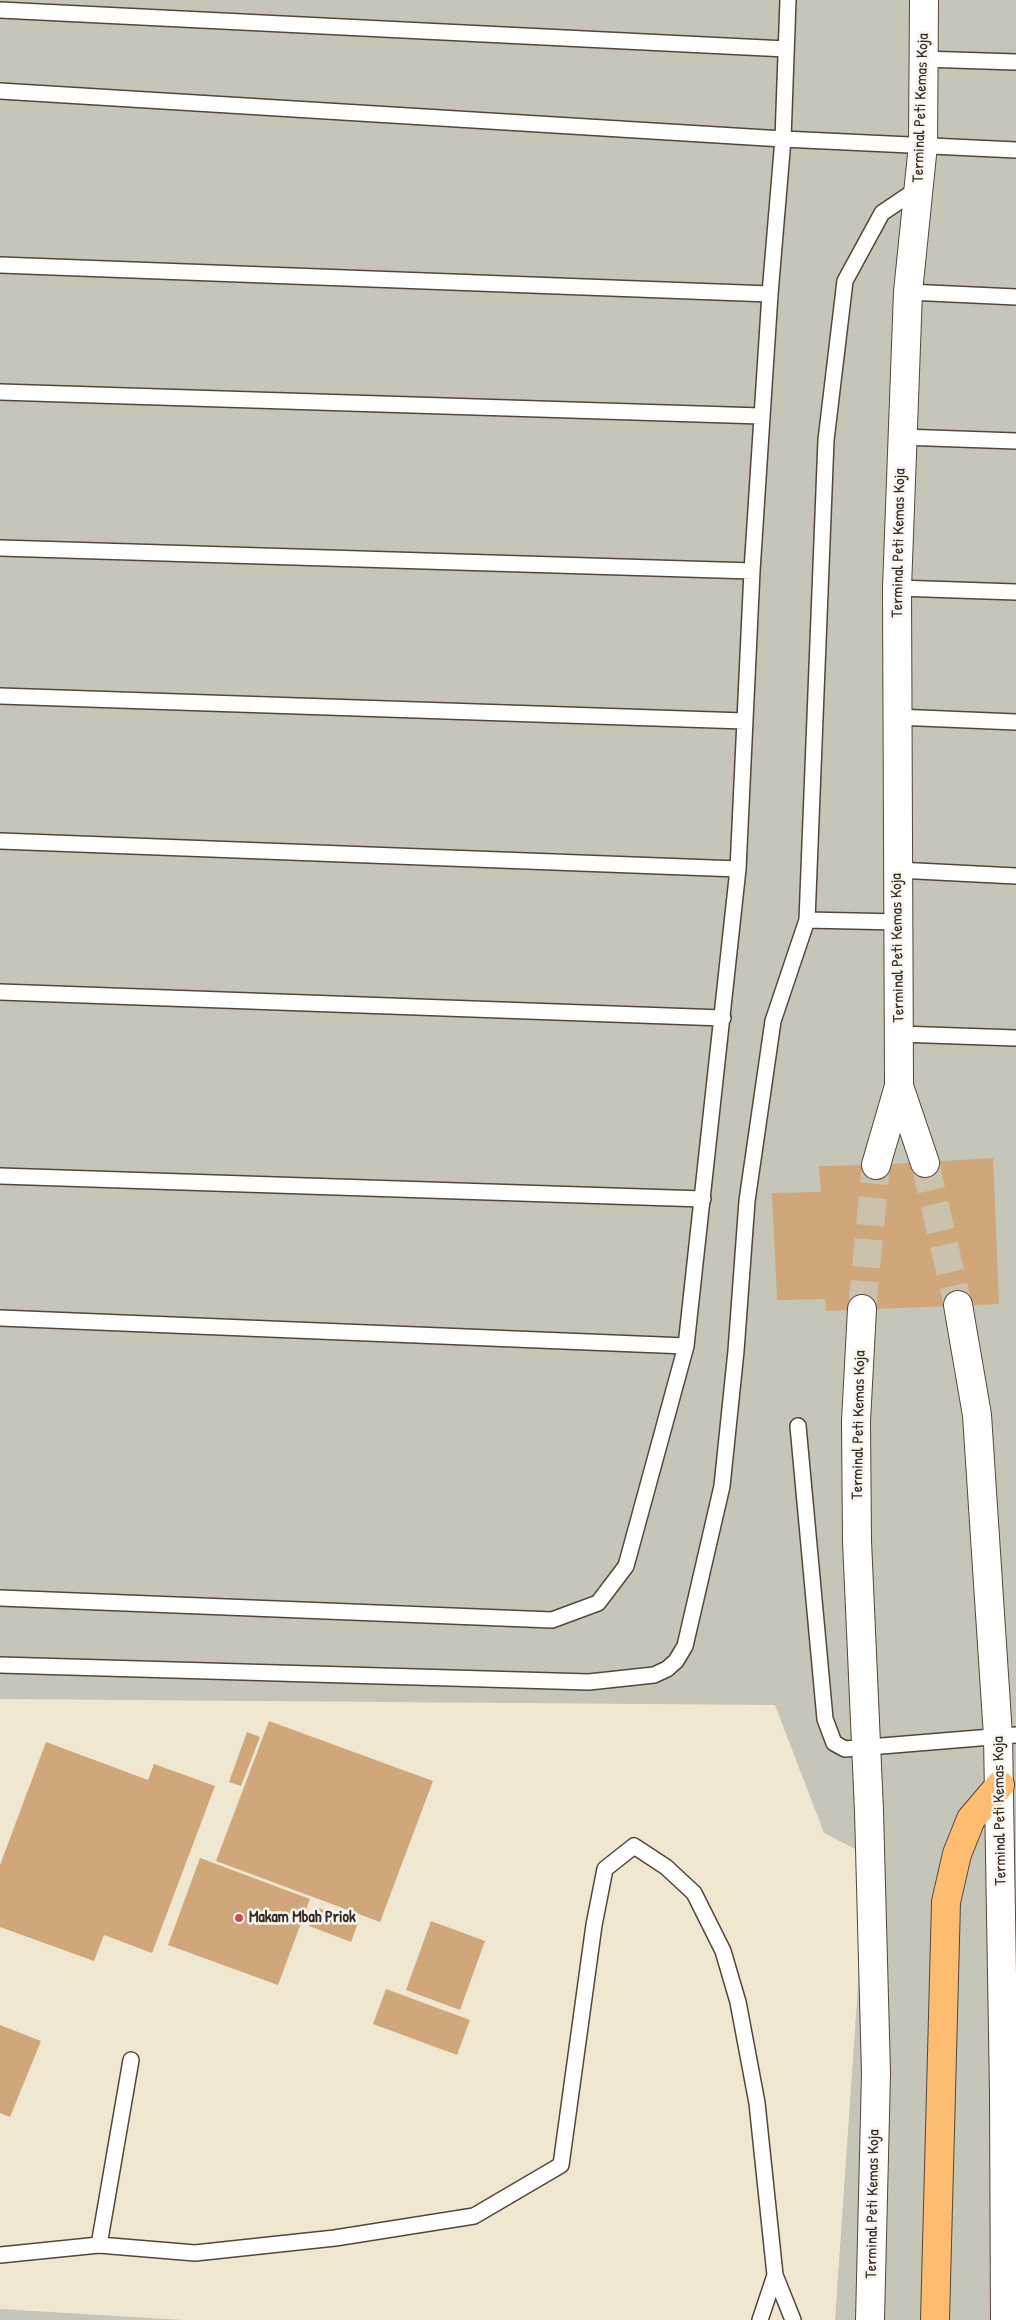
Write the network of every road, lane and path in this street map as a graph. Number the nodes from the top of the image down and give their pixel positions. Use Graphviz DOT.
graph roads {
  1 [pos="788,0"];
  2 [pos="924,0"];
  3 [pos="0,10"];
  4 [pos="786,49"];
  5 [pos="922,59"];
  6 [pos="1016,62"];
  7 [pos="0,91"];
  8 [pos="783,139"];
  9 [pos="923,145"];
  10 [pos="1016,150"];
  11 [pos="919,188"];
  12 [pos="0,265"];
  13 [pos="908,292"];
  14 [pos="770,294"];
  15 [pos="1016,296"];
  16 [pos="0,392"];
  17 [pos="761,416"];
  18 [pos="902,437"];
  19 [pos="1016,441"];
  20 [pos="0,548"];
  21 [pos="752,571"];
  22 [pos="897,588"];
  23 [pos="1016,592"];
  24 [pos="0,696"];
  25 [pos="896,718"];
  26 [pos="744,722"];
  27 [pos="1016,722"];
  28 [pos="0,841"];
  29 [pos="738,869"];
  30 [pos="897,870"];
  31 [pos="1016,876"];
  32 [pos="808,920"];
  33 [pos="899,922"];
  34 [pos="0,992"];
  35 [pos="723,1018"];
  36 [pos="899,1034"];
  37 [pos="1016,1038"];
  38 [pos="899,1086"];
  39 [pos="925,1163"];
  40 [pos="876,1165"];
  41 [pos="0,1176"];
  42 [pos="703,1199"];
  43 [pos="958,1305"];
  44 [pos="862,1309"];
  45 [pos="0,1318"];
  46 [pos="686,1346"];
  47 [pos="798,1426"];
  48 [pos="0,1598"];
  49 [pos="0,1665"];
  50 [pos="1007,1735"];
  51 [pos="865,1746"];
  52 [pos="1000,1785"];
  53 [pos="130,2060"];
  54 [pos="99,2245"];
  55 [pos="0,2255"];
  56 [pos="775,2275"];
  57 [pos="760,2320"];
  58 [pos="793,2320"];
  59 [pos="870,2320"];
  60 [pos="935,2320"];
  61 [pos="1005,2320"];
  1 -- 4 [label="lane"];
  2 -- 5 [label="street, Terminal Peti Kemas Koja"];
  3 -- 4 [label="lane"];
  4 -- 8 [label="lane"];
  5 -- 6 [label="lane"];
  5 -- 9 [label="street, Terminal Peti Kemas Koja"];
  7 -- 8 [label="lane"];
  8 -- 9 [label="lane"];
  8 -- 14 [label="lane"];
  9 -- 10 [label="lane"];
  9 -- 11 [label="street, Terminal Peti Kemas Koja"];
  11 -- 13 [label="street, Terminal Peti Kemas Koja"];
  11 -- 32 [label="lane"];
  12 -- 14 [label="lane"];
  13 -- 15 [label="lane"];
  13 -- 18 [label="street, Terminal Peti Kemas Koja"];
  14 -- 17 [label="lane"];
  16 -- 17 [label="lane"];
  17 -- 21 [label="lane"];
  18 -- 19 [label="lane"];
  18 -- 22 [label="street, Terminal Peti Kemas Koja"];
  20 -- 21 [label="lane"];
  21 -- 26 [label="lane"];
  22 -- 23 [label="lane"];
  22 -- 25 [label="street, Terminal Peti Kemas Koja"];
  24 -- 26 [label="lane"];
  25 -- 27 [label="lane"];
  25 -- 30 [label="street, Terminal Peti Kemas Koja"];
  26 -- 29 [label="lane"];
  28 -- 29 [label="lane"];
  29 -- 35 [label="lane"];
  30 -- 31 [label="lane"];
  30 -- 33 [label="street, Terminal Peti Kemas Koja"];
  32 -- 33 [label="lane"];
  32 -- 49 [label="lane"];
  33 -- 36 [label="street, Terminal Peti Kemas Koja"];
  34 -- 35 [label="lane"];
  35 -- 42 [label="lane"];
  36 -- 37 [label="lane"];
  36 -- 38 [label="street, Terminal Peti Kemas Koja"];
  38 -- 39 [label="street, Terminal Peti Kemas Koja"];
  38 -- 40 [label="street, Terminal Peti Kemas Koja"];
  41 -- 42 [label="lane"];
  42 -- 46 [label="lane"];
  43 -- 50 [label="street, Terminal Peti Kemas Koja"];
  44 -- 51 [label="street, Terminal Peti Kemas Koja"];
  45 -- 46 [label="lane"];
  46 -- 48 [label="lane"];
  47 -- 51 [label="lane"];
  50 -- 51 [label="lane"];
  50 -- 52 [label="street, Terminal Peti Kemas Koja"];
  51 -- 59 [label="street, Terminal Peti Kemas Koja"];
  52 -- 60 [label="highway"];
  52 -- 61 [label="street, Terminal Peti Kemas Koja"];
  53 -- 54 [label="lane"];
  54 -- 55 [label="lane"];
  54 -- 56 [label="lane"];
  56 -- 57 [label="lane"];
  56 -- 58 [label="lane"];
}
